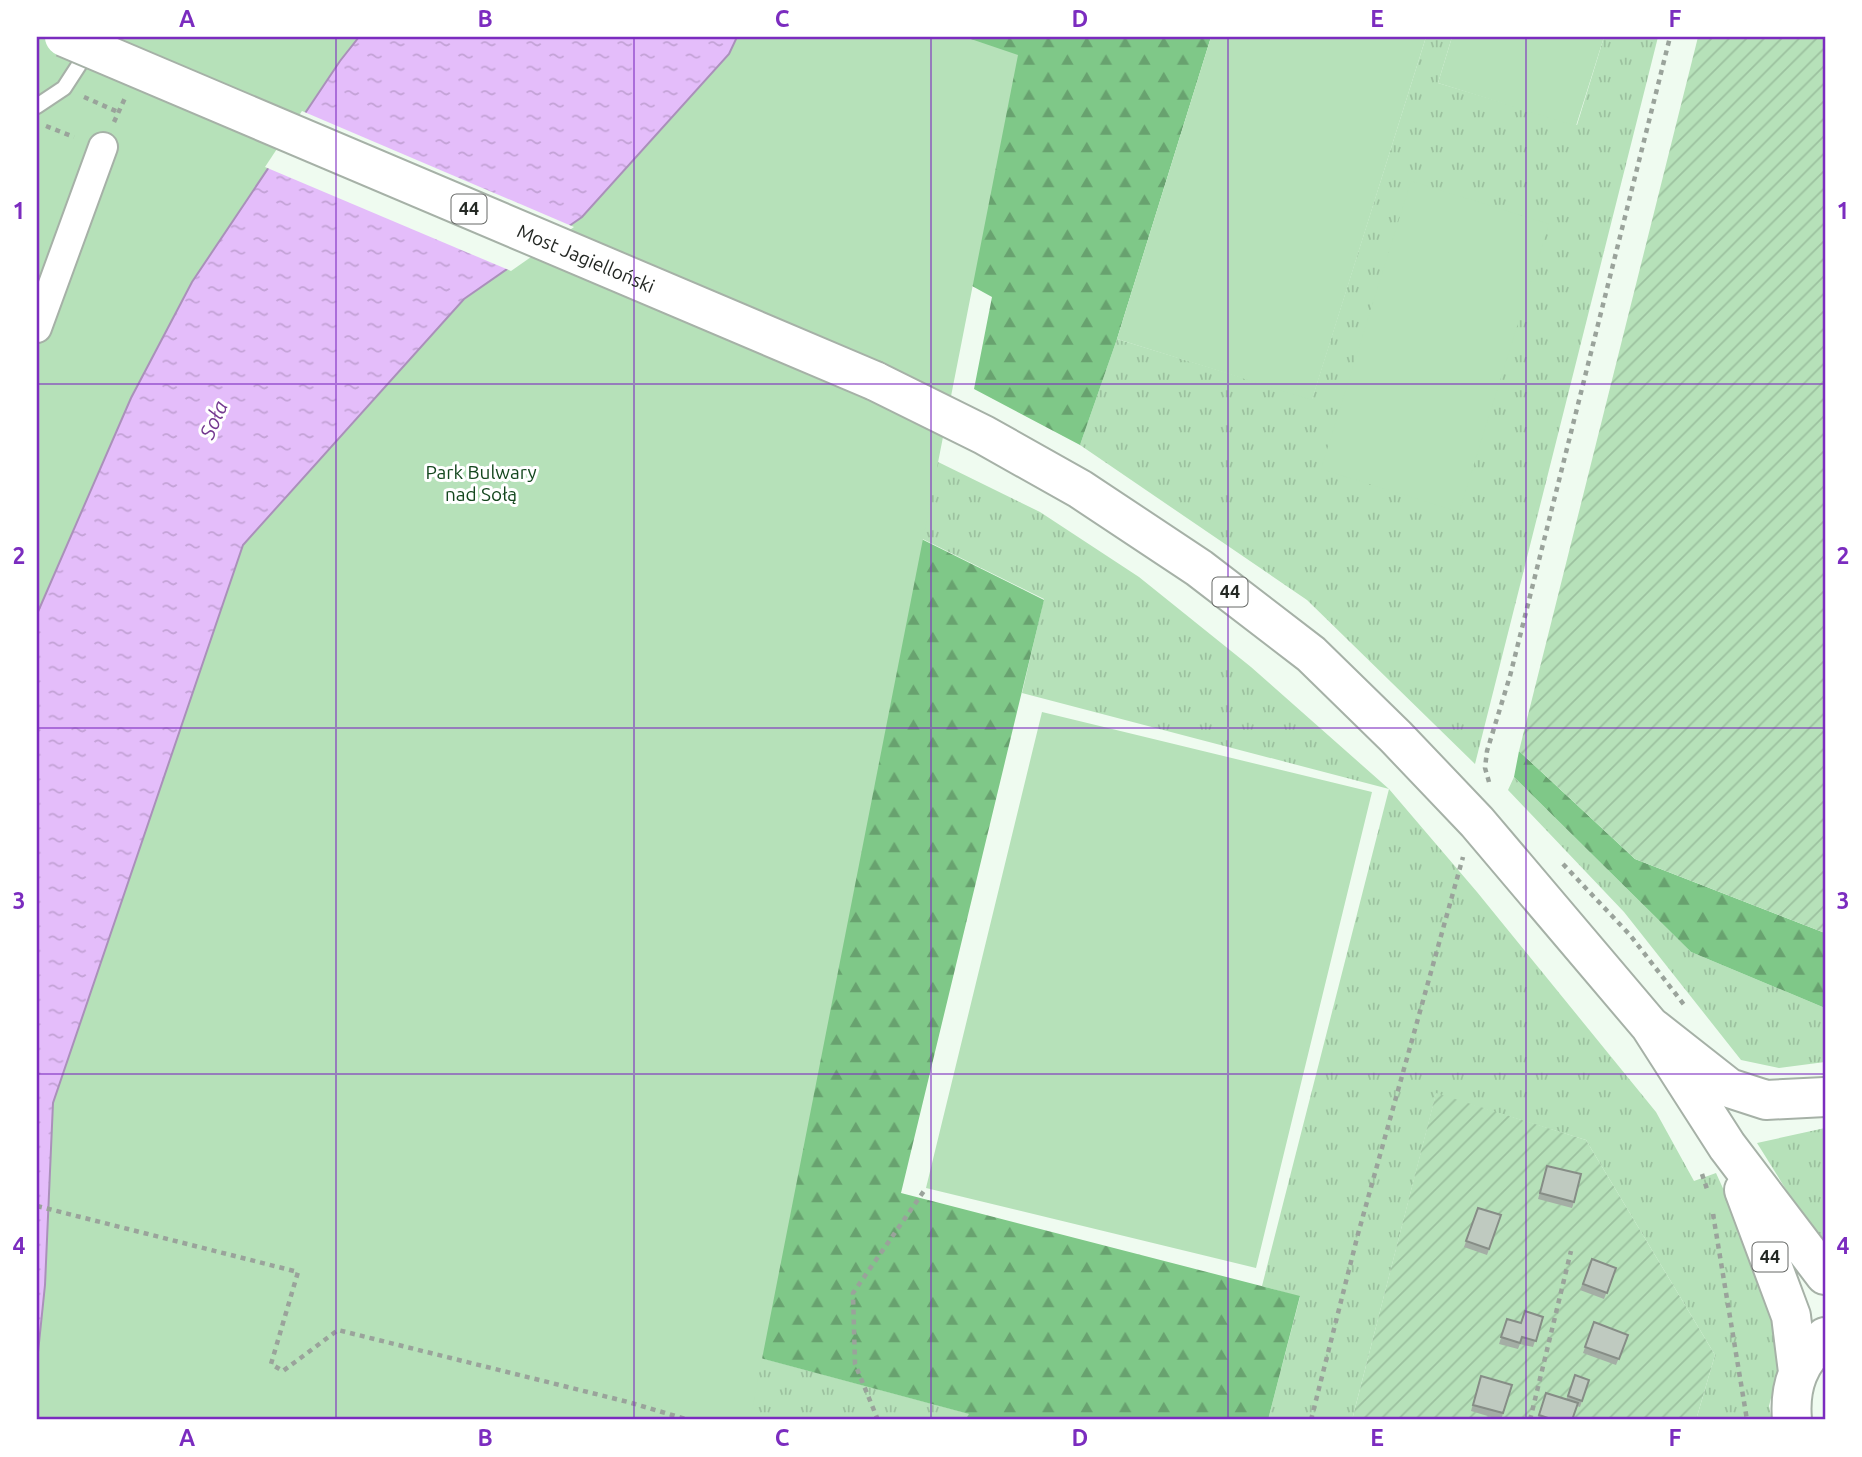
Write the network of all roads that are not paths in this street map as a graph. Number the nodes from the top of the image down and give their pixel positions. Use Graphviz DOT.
graph roads {
  1 [pos="64,37"];
  2 [pos="94,37"];
  3 [pos="37,106"];
  4 [pos="103,147"];
  5 [pos="37,328"];
  6 [pos="1650,1026"];
  7 [pos="1825,1097"];
  8 [pos="1714,1158"];
  9 [pos="1825,1275"];
  10 [pos="1825,1337"];
  11 [pos="1798,1372"];
  12 [pos="1793,1420"];
  1 -- 6 [label="main road, Most Jagielloński / 44, bridge"];
  2 -- 3 [label="lane"];
  4 -- 5 [label="street"];
  6 -- 7 [label="main road"];
  6 -- 8 [label="main road, 44"];
  8 -- 9 [label="main road, 44"];
  8 -- 11 [label="main road, 44"];
  10 -- 11 [label="main road, 44"];
  11 -- 12 [label="main road, 44"];
}
